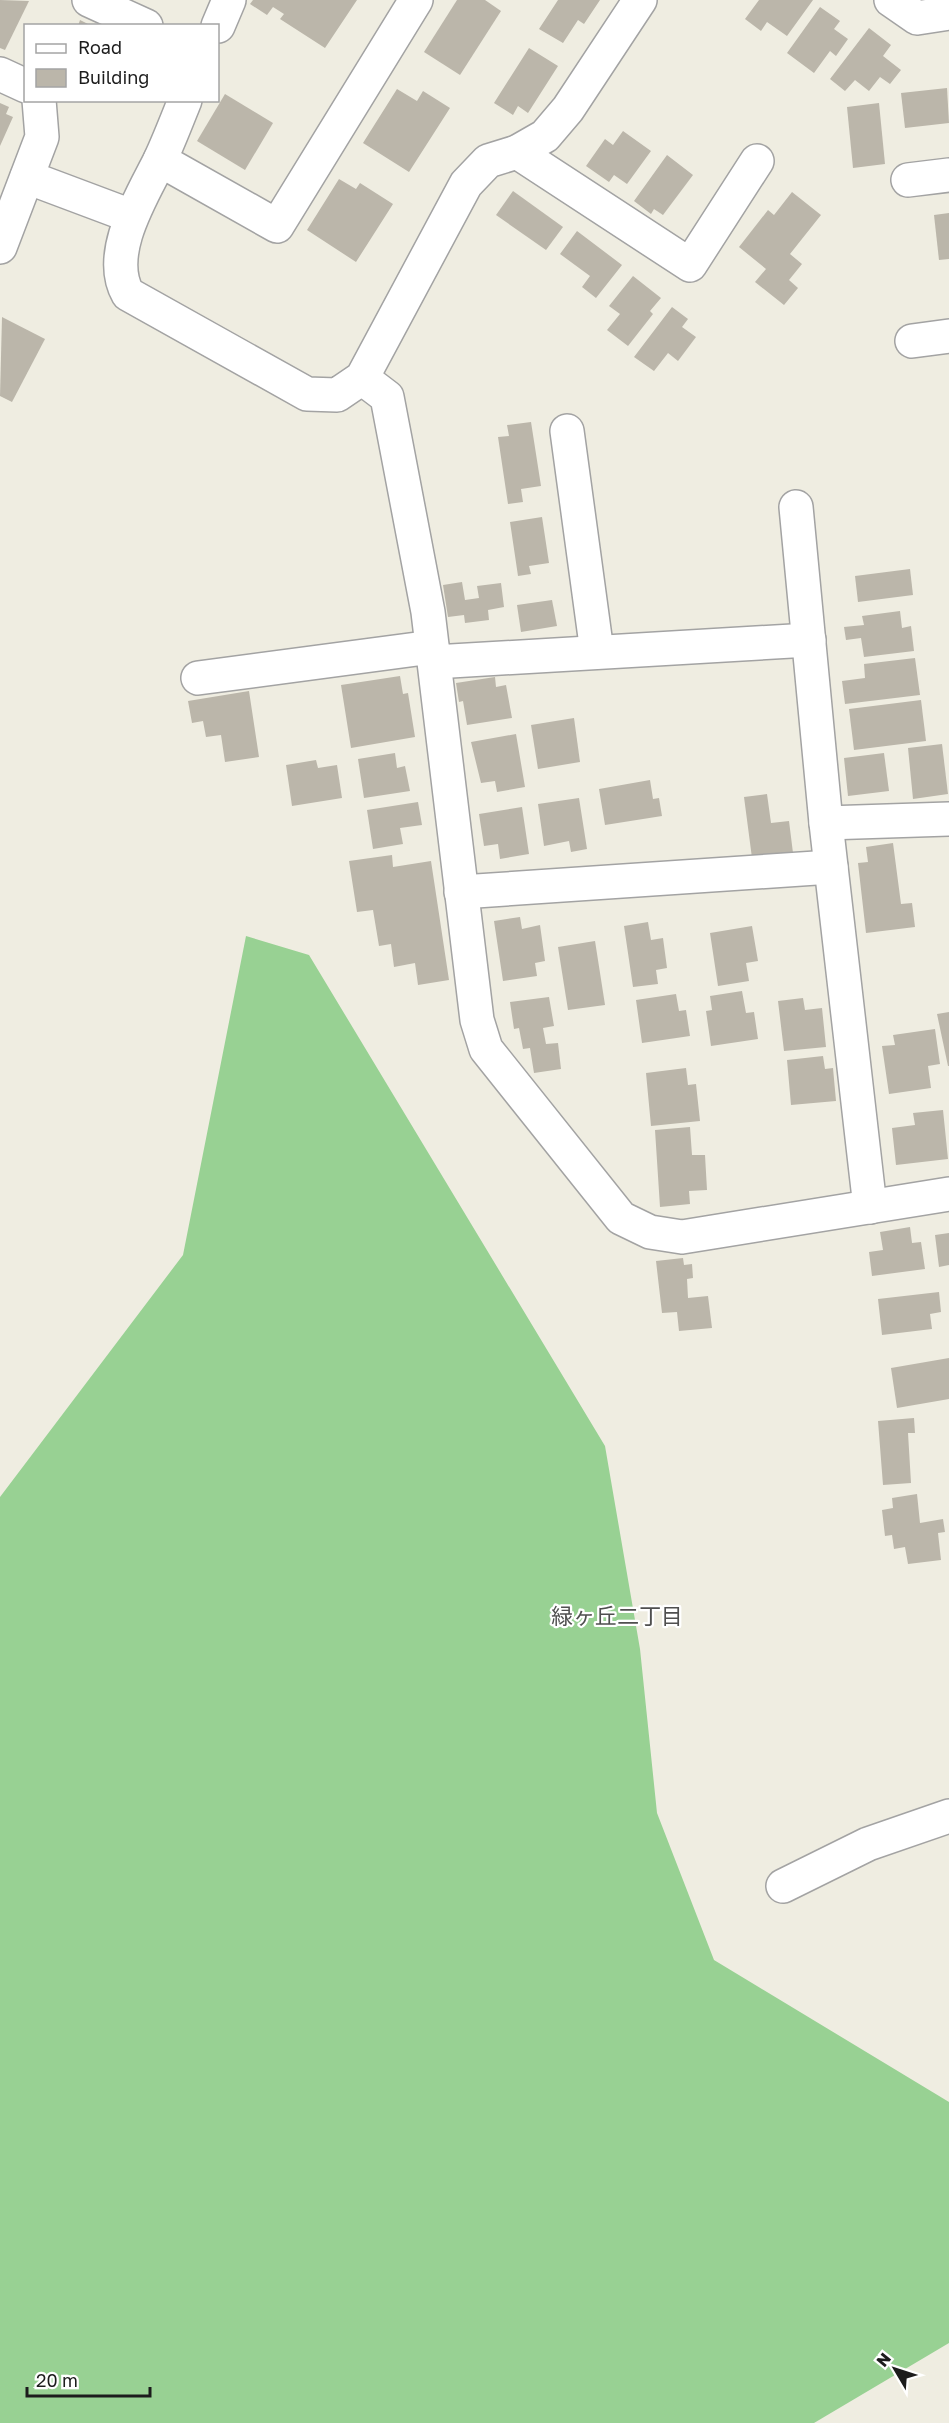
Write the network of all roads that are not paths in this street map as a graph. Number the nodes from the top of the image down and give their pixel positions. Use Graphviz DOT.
graph roads {
  1 [pos="89,0"];
  2 [pos="229,0"];
  3 [pos="416,0"];
  4 [pos="639,0"];
  5 [pos="891,0"];
  6 [pos="949,12"];
  7 [pos="142,24"];
  8 [pos="219,24"];
  9 [pos="0,74"];
  10 [pos="24,85"];
  11 [pos="39,102"];
  12 [pos="184,102"];
  13 [pos="517,152"];
  14 [pos="160,160"];
  15 [pos="757,161"];
  16 [pos="949,175"];
  17 [pos="27,177"];
  18 [pos="908,180"];
  19 [pos="130,216"];
  20 [pos="0,247"];
  21 [pos="949,336"];
  22 [pos="912,341"];
  23 [pos="362,378"];
  24 [pos="567,431"];
  25 [pos="796,507"];
  26 [pos="808,640"];
  27 [pos="597,652"];
  28 [pos="433,655"];
  29 [pos="198,678"];
  30 [pos="949,819"];
  31 [pos="826,823"];
  32 [pos="831,867"];
  33 [pos="461,892"];
  34 [pos="949,1194"];
  35 [pos="870,1207"];
  36 [pos="949,1816"];
  37 [pos="783,1886"];
  1 -- 7 [label="street"];
  2 -- 8 [label="street"];
  3 -- 14 [label="street"];
  4 -- 13 [label="street"];
  5 -- 6 [label="street"];
  9 -- 10 [label="street"];
  11 -- 17 [label="street"];
  12 -- 14 [label="street"];
  13 -- 15 [label="street"];
  13 -- 23 [label="street"];
  14 -- 19 [label="street"];
  16 -- 18 [label="street"];
  17 -- 19 [label="street"];
  17 -- 20 [label="street"];
  19 -- 23 [label="street"];
  21 -- 22 [label="street"];
  23 -- 28 [label="street"];
  24 -- 27 [label="street"];
  25 -- 26 [label="street"];
  26 -- 27 [label="street"];
  26 -- 31 [label="street"];
  27 -- 28 [label="street"];
  28 -- 29 [label="street"];
  28 -- 33 [label="street"];
  30 -- 31 [label="street"];
  31 -- 32 [label="street"];
  32 -- 33 [label="street"];
  32 -- 35 [label="street"];
  33 -- 35 [label="street"];
  34 -- 35 [label="street"];
  36 -- 37 [label="street"];
}
